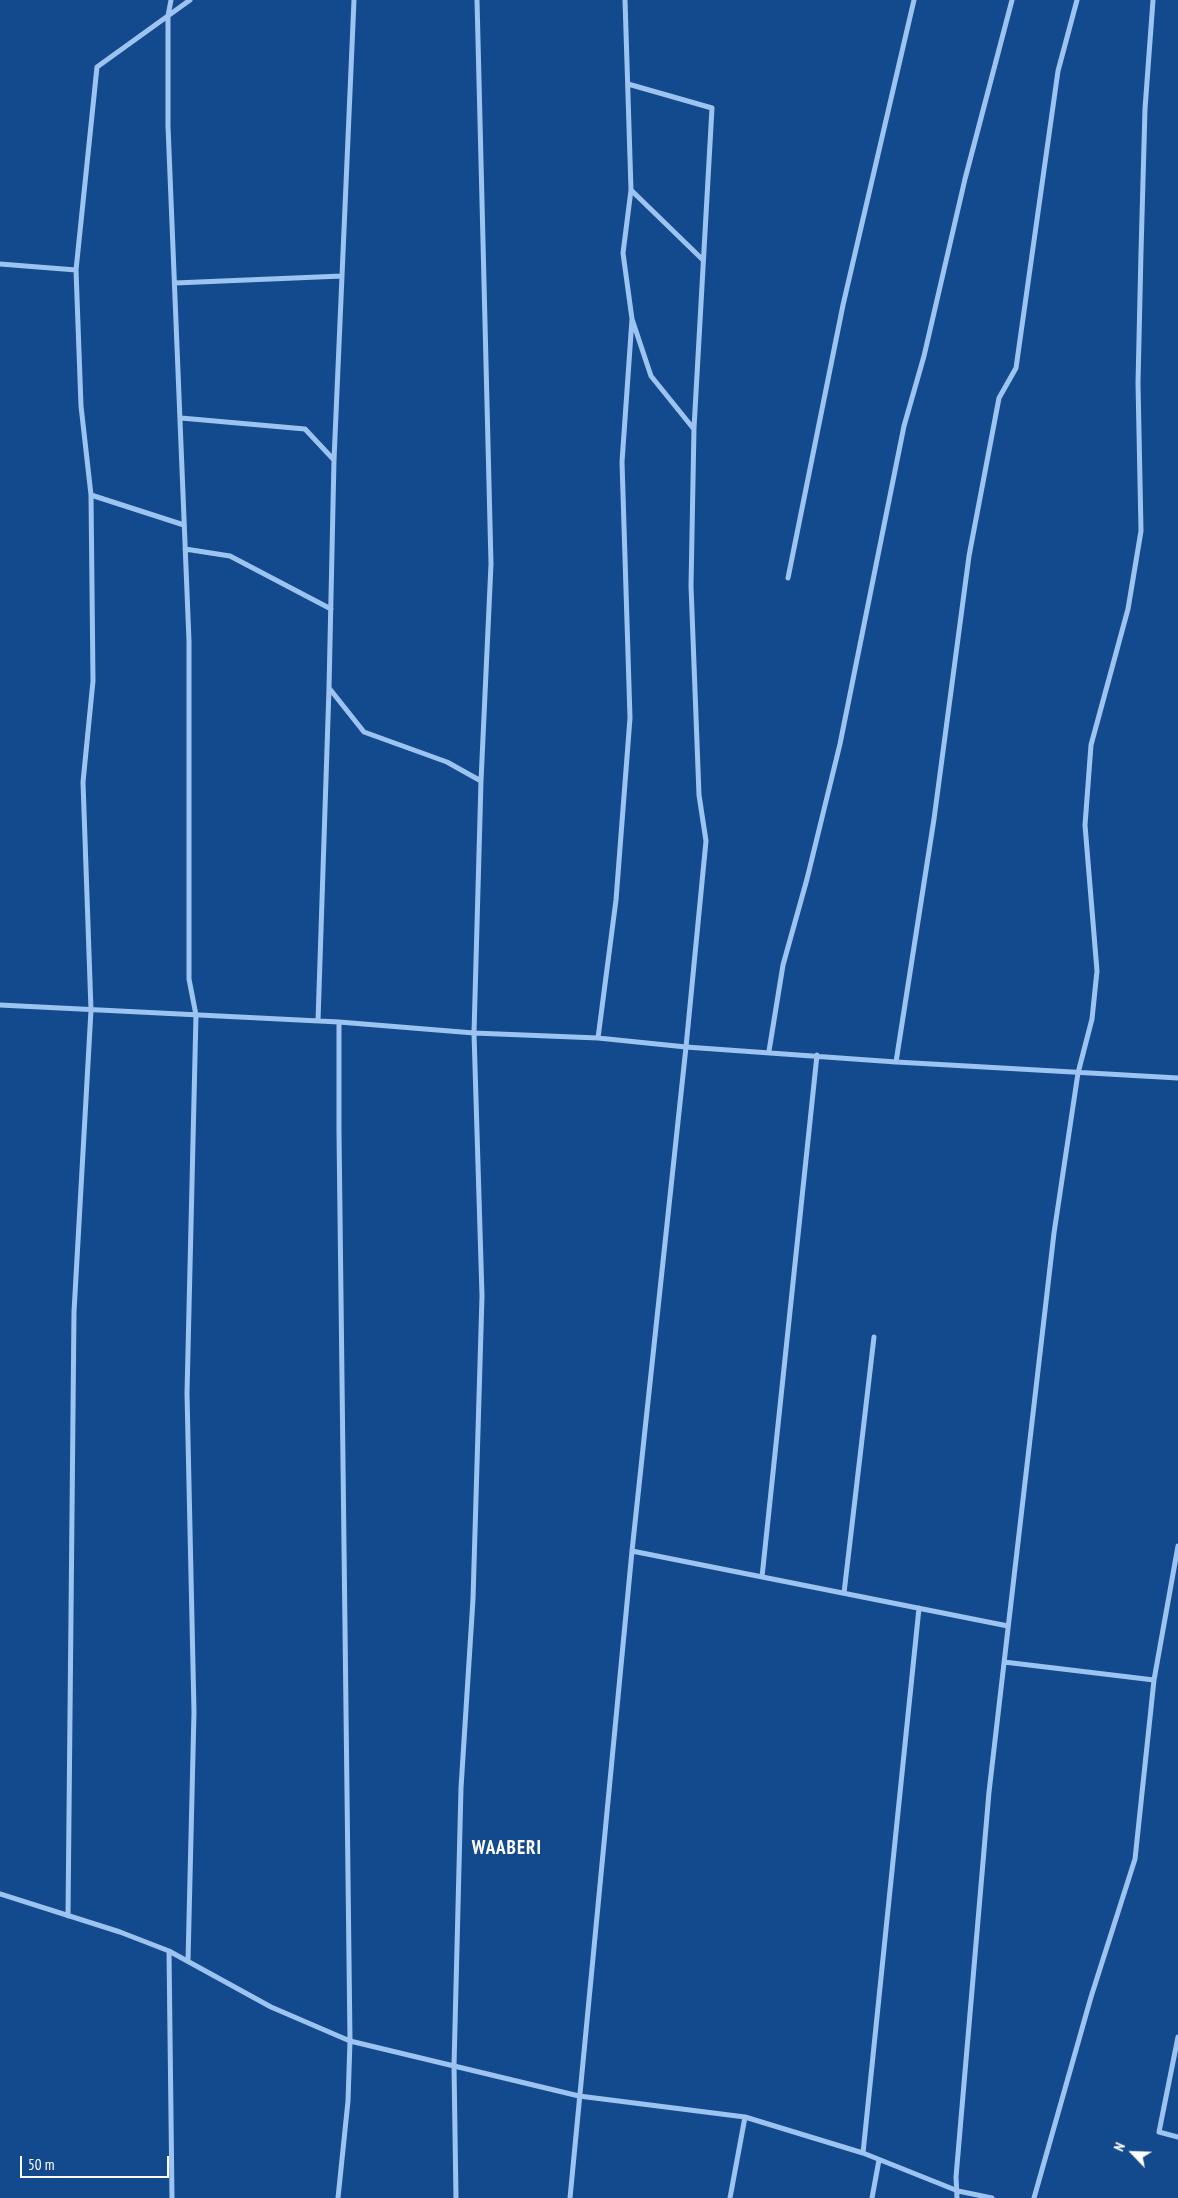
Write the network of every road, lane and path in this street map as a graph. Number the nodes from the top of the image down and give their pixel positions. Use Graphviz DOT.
graph roads {
  1 [pos="171,0"];
  2 [pos="190,0"];
  3 [pos="354,0"];
  4 [pos="478,0"];
  5 [pos="625,0"];
  6 [pos="914,0"];
  7 [pos="1012,0"];
  8 [pos="1077,0"];
  9 [pos="1153,0"];
  10 [pos="168,16"];
  11 [pos="628,84"];
  12 [pos="631,190"];
  13 [pos="703,260"];
  14 [pos="0,264"];
  15 [pos="76,270"];
  16 [pos="342,276"];
  17 [pos="175,283"];
  18 [pos="632,319"];
  19 [pos="180,418"];
  20 [pos="694,428"];
  21 [pos="334,460"];
  22 [pos="91,495"];
  23 [pos="184,525"];
  24 [pos="185,549"];
  25 [pos="788,578"];
  26 [pos="331,609"];
  27 [pos="329,688"];
  28 [pos="481,781"];
  29 [pos="0,1005"];
  30 [pos="91,1010"];
  31 [pos="196,1015"];
  32 [pos="318,1021"];
  33 [pos="339,1022"];
  34 [pos="474,1033"];
  35 [pos="598,1038"];
  36 [pos="686,1047"];
  37 [pos="768,1052"];
  38 [pos="817,1055"];
  39 [pos="896,1062"];
  40 [pos="1078,1073"];
  41 [pos="1178,1078"];
  42 [pos="874,1337"];
  43 [pos="1178,1546"];
  44 [pos="632,1551"];
  45 [pos="762,1577"];
  46 [pos="844,1593"];
  47 [pos="919,1608"];
  48 [pos="1008,1626"];
  49 [pos="1004,1662"];
  50 [pos="1154,1680"];
  51 [pos="0,1894"];
  52 [pos="68,1916"];
  53 [pos="169,1951"];
  54 [pos="188,1961"];
  55 [pos="1178,2037"];
  56 [pos="350,2041"];
  57 [pos="454,2066"];
  58 [pos="579,2096"];
  59 [pos="745,2117"];
  60 [pos="1178,2137"];
  61 [pos="863,2153"];
  62 [pos="880,2160"];
  63 [pos="958,2191"];
  64 [pos="172,2198"];
  65 [pos="338,2198"];
  66 [pos="456,2198"];
  67 [pos="570,2198"];
  68 [pos="730,2198"];
  69 [pos="872,2198"];
  70 [pos="957,2198"];
  71 [pos="992,2198"];
  72 [pos="1034,2198"];
  1 -- 10 [label="street"];
  2 -- 10 [label="street"];
  3 -- 16 [label="street"];
  4 -- 28 [label="street"];
  5 -- 11 [label="street"];
  6 -- 25 [label="street"];
  7 -- 37 [label="street"];
  8 -- 39 [label="street"];
  9 -- 40 [label="street"];
  10 -- 15 [label="street"];
  10 -- 17 [label="street"];
  11 -- 12 [label="street"];
  11 -- 13 [label="street"];
  12 -- 13 [label="street"];
  12 -- 18 [label="street"];
  13 -- 20 [label="street"];
  14 -- 15 [label="street"];
  15 -- 22 [label="street"];
  16 -- 17 [label="street"];
  16 -- 21 [label="street"];
  17 -- 19 [label="street"];
  18 -- 20 [label="street"];
  18 -- 35 [label="street"];
  19 -- 21 [label="street"];
  19 -- 23 [label="street"];
  20 -- 36 [label="street"];
  21 -- 26 [label="street"];
  22 -- 23 [label="street"];
  22 -- 30 [label="street"];
  23 -- 24 [label="street"];
  24 -- 26 [label="street"];
  24 -- 31 [label="street"];
  26 -- 27 [label="street"];
  27 -- 28 [label="street"];
  27 -- 32 [label="street"];
  28 -- 34 [label="street"];
  29 -- 30 [label="street"];
  30 -- 31 [label="street"];
  30 -- 52 [label="street"];
  31 -- 32 [label="street"];
  31 -- 54 [label="street"];
  32 -- 33 [label="street"];
  33 -- 34 [label="street"];
  33 -- 56 [label="street"];
  34 -- 35 [label="street"];
  34 -- 57 [label="street"];
  35 -- 36 [label="street"];
  36 -- 37 [label="street"];
  36 -- 44 [label="street"];
  37 -- 38 [label="street"];
  38 -- 39 [label="street"];
  38 -- 45 [label="street"];
  39 -- 40 [label="street"];
  40 -- 41 [label="street"];
  40 -- 48 [label="street"];
  42 -- 46 [label="street"];
  43 -- 50 [label="street"];
  44 -- 45 [label="street"];
  44 -- 58 [label="street"];
  45 -- 46 [label="street"];
  46 -- 47 [label="street"];
  47 -- 48 [label="street"];
  47 -- 61 [label="street"];
  48 -- 49 [label="street"];
  49 -- 50 [label="street"];
  49 -- 63 [label="street"];
  50 -- 72 [label="street"];
  51 -- 52 [label="street"];
  52 -- 53 [label="street"];
  53 -- 54 [label="street"];
  53 -- 64 [label="street"];
  54 -- 56 [label="street"];
  55 -- 60 [label="street"];
  56 -- 57 [label="street"];
  56 -- 65 [label="street"];
  57 -- 58 [label="street"];
  57 -- 66 [label="street"];
  58 -- 59 [label="street"];
  58 -- 67 [label="street"];
  59 -- 61 [label="street"];
  59 -- 68 [label="street"];
  61 -- 62 [label="street"];
  62 -- 63 [label="street"];
  62 -- 69 [label="street"];
  63 -- 70 [label="street"];
  63 -- 71 [label="street"];
}
